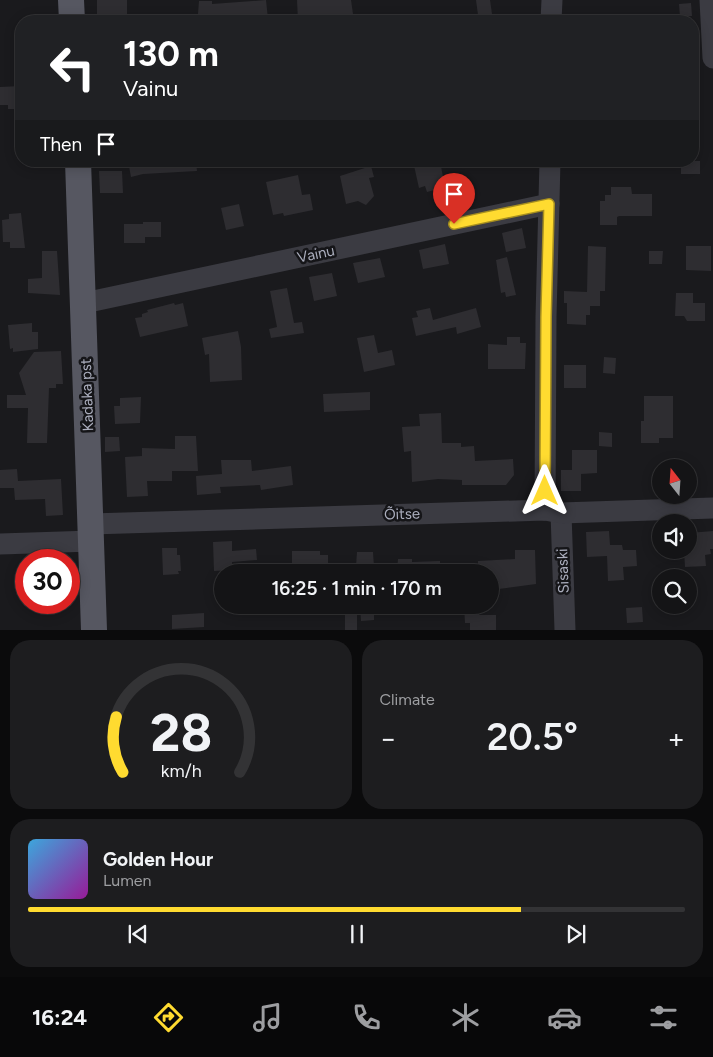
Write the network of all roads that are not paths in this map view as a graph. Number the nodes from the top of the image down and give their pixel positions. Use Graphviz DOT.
graph roads {
  1 [pos="71,0"];
  2 [pos="552,0"];
  3 [pos="710,0"];
  4 [pos="72,15"];
  5 [pos="551,15"];
  6 [pos="713,58"];
  7 [pos="78,167"];
  8 [pos="550,167"];
  9 [pos="549,204"];
  10 [pos="84,303"];
  11 [pos="713,508"];
  12 [pos="553,512"];
  13 [pos="91,532"];
  14 [pos="0,544"];
  15 [pos="94,630"];
  16 [pos="565,630"];
  1 -- 4 [label="main road"];
  2 -- 5 [label="street"];
  3 -- 6 [label="street"];
  7 -- 10 [label="main road, Kadaka pst"];
  8 -- 9 [label="street, Sisaski"];
  9 -- 10 [label="street, Vainu"];
  9 -- 12 [label="street, Sisaski"];
  10 -- 13 [label="main road, Kadaka pst"];
  11 -- 12 [label="street, Õitse"];
  12 -- 13 [label="street, Õitse"];
  12 -- 16 [label="street, Sisaski"];
  13 -- 14 [label="street, Õitse"];
  13 -- 15 [label="main road, Kadaka pst"];
}
